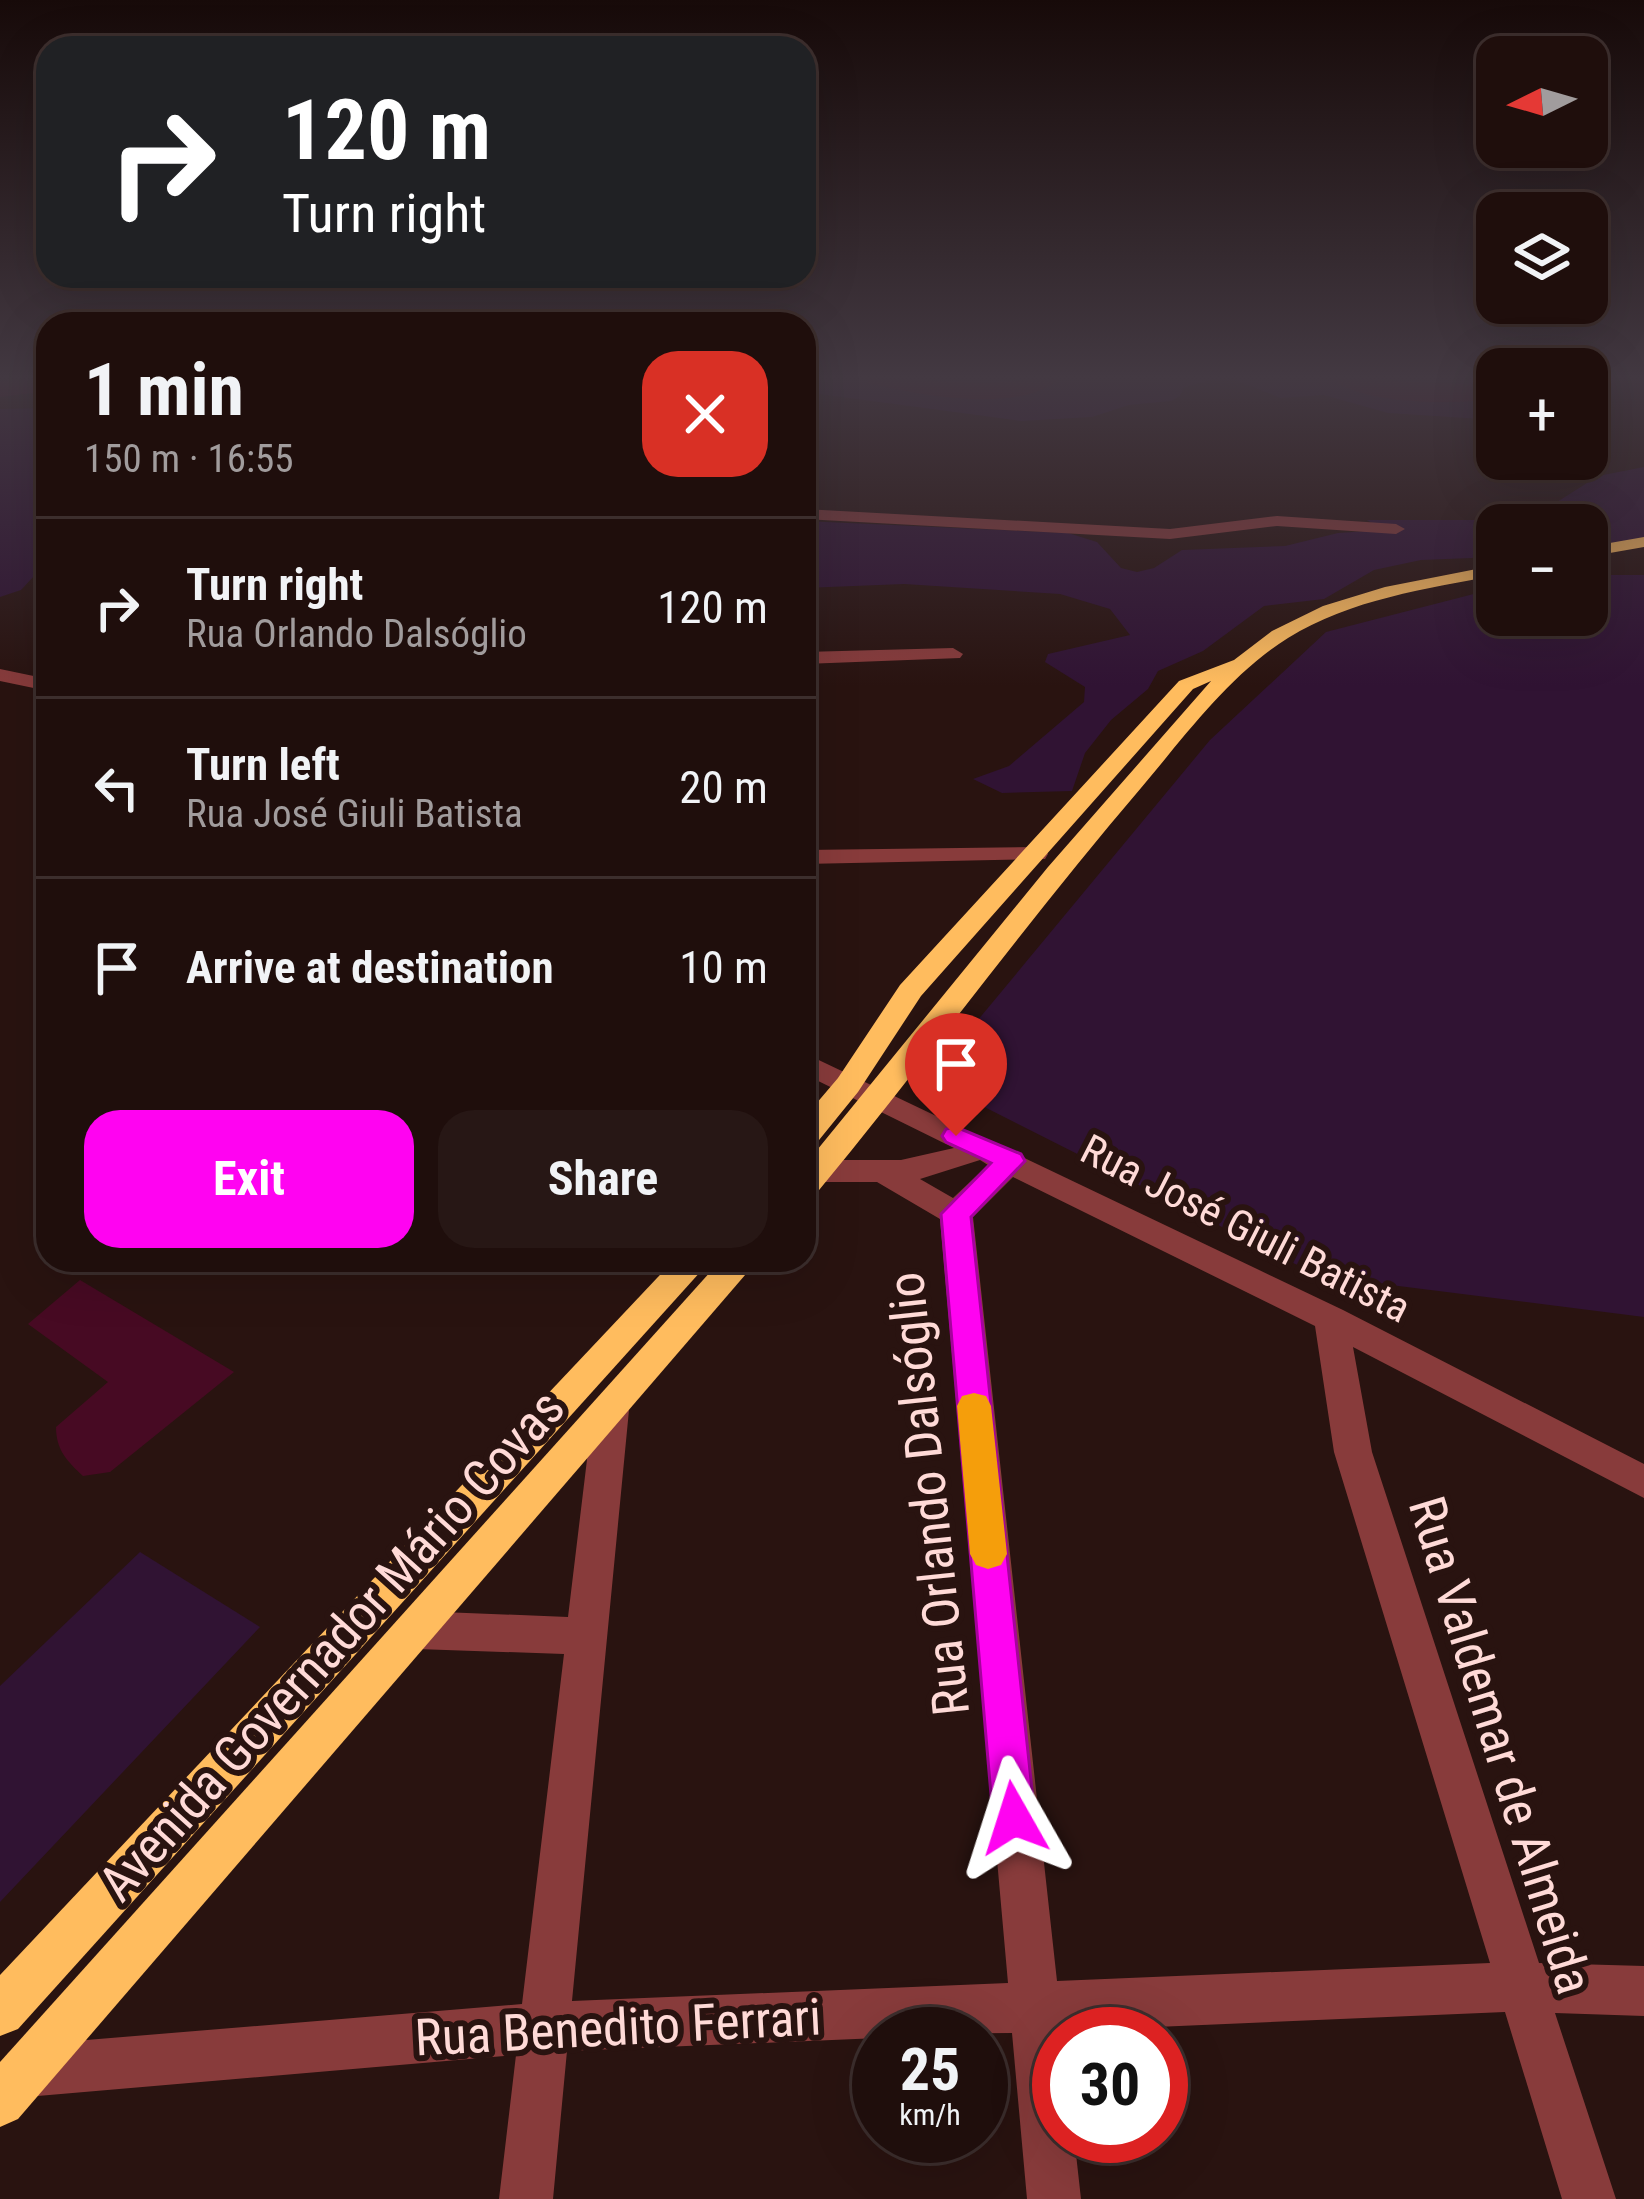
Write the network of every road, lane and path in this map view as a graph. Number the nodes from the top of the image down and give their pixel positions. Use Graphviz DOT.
graph roads {
  1 [pos="816,515"];
  2 [pos="1396,529"];
  3 [pos="1644,542"];
  4 [pos="1608,548"];
  5 [pos="1476,574"];
  6 [pos="953,654"];
  7 [pos="1248,657"];
  8 [pos="816,658"];
  9 [pos="0,675"];
  10 [pos="36,682"];
  11 [pos="1036,854"];
  12 [pos="816,857"];
  13 [pos="816,1068"];
  14 [pos="862,1092"];
  15 [pos="816,1128"];
  16 [pos="996,1154"];
  17 [pos="816,1169"];
  18 [pos="882,1172"];
  19 [pos="816,1178"];
  20 [pos="956,1214"];
  21 [pos="683,1272"];
  22 [pos="731,1272"];
  23 [pos="1331,1319"];
  24 [pos="611,1411"];
  25 [pos="1644,1481"];
  26 [pos="417,1630"];
  27 [pos="587,1636"];
  28 [pos="1520,1987"];
  29 [pos="1644,1990"];
  30 [pos="1032,2004"];
  31 [pos="0,2011"];
  32 [pos="544,2027"];
  33 [pos="13,2086"];
  34 [pos="526,2199"];
  35 [pos="1054,2199"];
  36 [pos="1589,2199"];
  1 -- 2 [label="street"];
  3 -- 4 [label="main road"];
  5 -- 7 [label="main road"];
  6 -- 8 [label="street"];
  7 -- 11 [label="main road"];
  7 -- 14 [label="main road"];
  9 -- 10 [label="street"];
  11 -- 12 [label="street"];
  11 -- 14 [label="main road"];
  13 -- 14 [label="street, Rua José Giuli Batista"];
  14 -- 15 [label="main road"];
  14 -- 16 [label="street, Rua José Giuli Batista"];
  14 -- 17 [label="main road"];
  16 -- 18 [label="street"];
  16 -- 20 [label="street, Rua Orlando Dalsóglio"];
  16 -- 23 [label="street, Rua José Giuli Batista"];
  18 -- 19 [label="street"];
  18 -- 20 [label="street"];
  20 -- 30 [label="street, Rua Orlando Dalsóglio"];
  21 -- 31 [label="main road, Avenida Governador Mário Covas"];
  22 -- 24 [label="main road, Avenida Governador Mário Covas"];
  23 -- 25 [label="street, Rua José Giuli Batista"];
  23 -- 28 [label="street, Rua Valdemar de Almeida"];
  24 -- 26 [label="main road, Avenida Governador Mário Covas"];
  24 -- 27 [label="street"];
  26 -- 27 [label="street"];
  26 -- 33 [label="main road, Avenida Governador Mário Covas"];
  27 -- 32 [label="street"];
  28 -- 29 [label="street, Rua Benedito Ferrari"];
  28 -- 30 [label="street, Rua Benedito Ferrari"];
  28 -- 36 [label="street, Rua Valdemar de Almeida"];
  30 -- 32 [label="street, Rua Benedito Ferrari"];
  30 -- 35 [label="street, Rua Orlando Dalsóglio"];
  32 -- 33 [label="street, Rua Benedito Ferrari"];
  32 -- 34 [label="street"];
}
